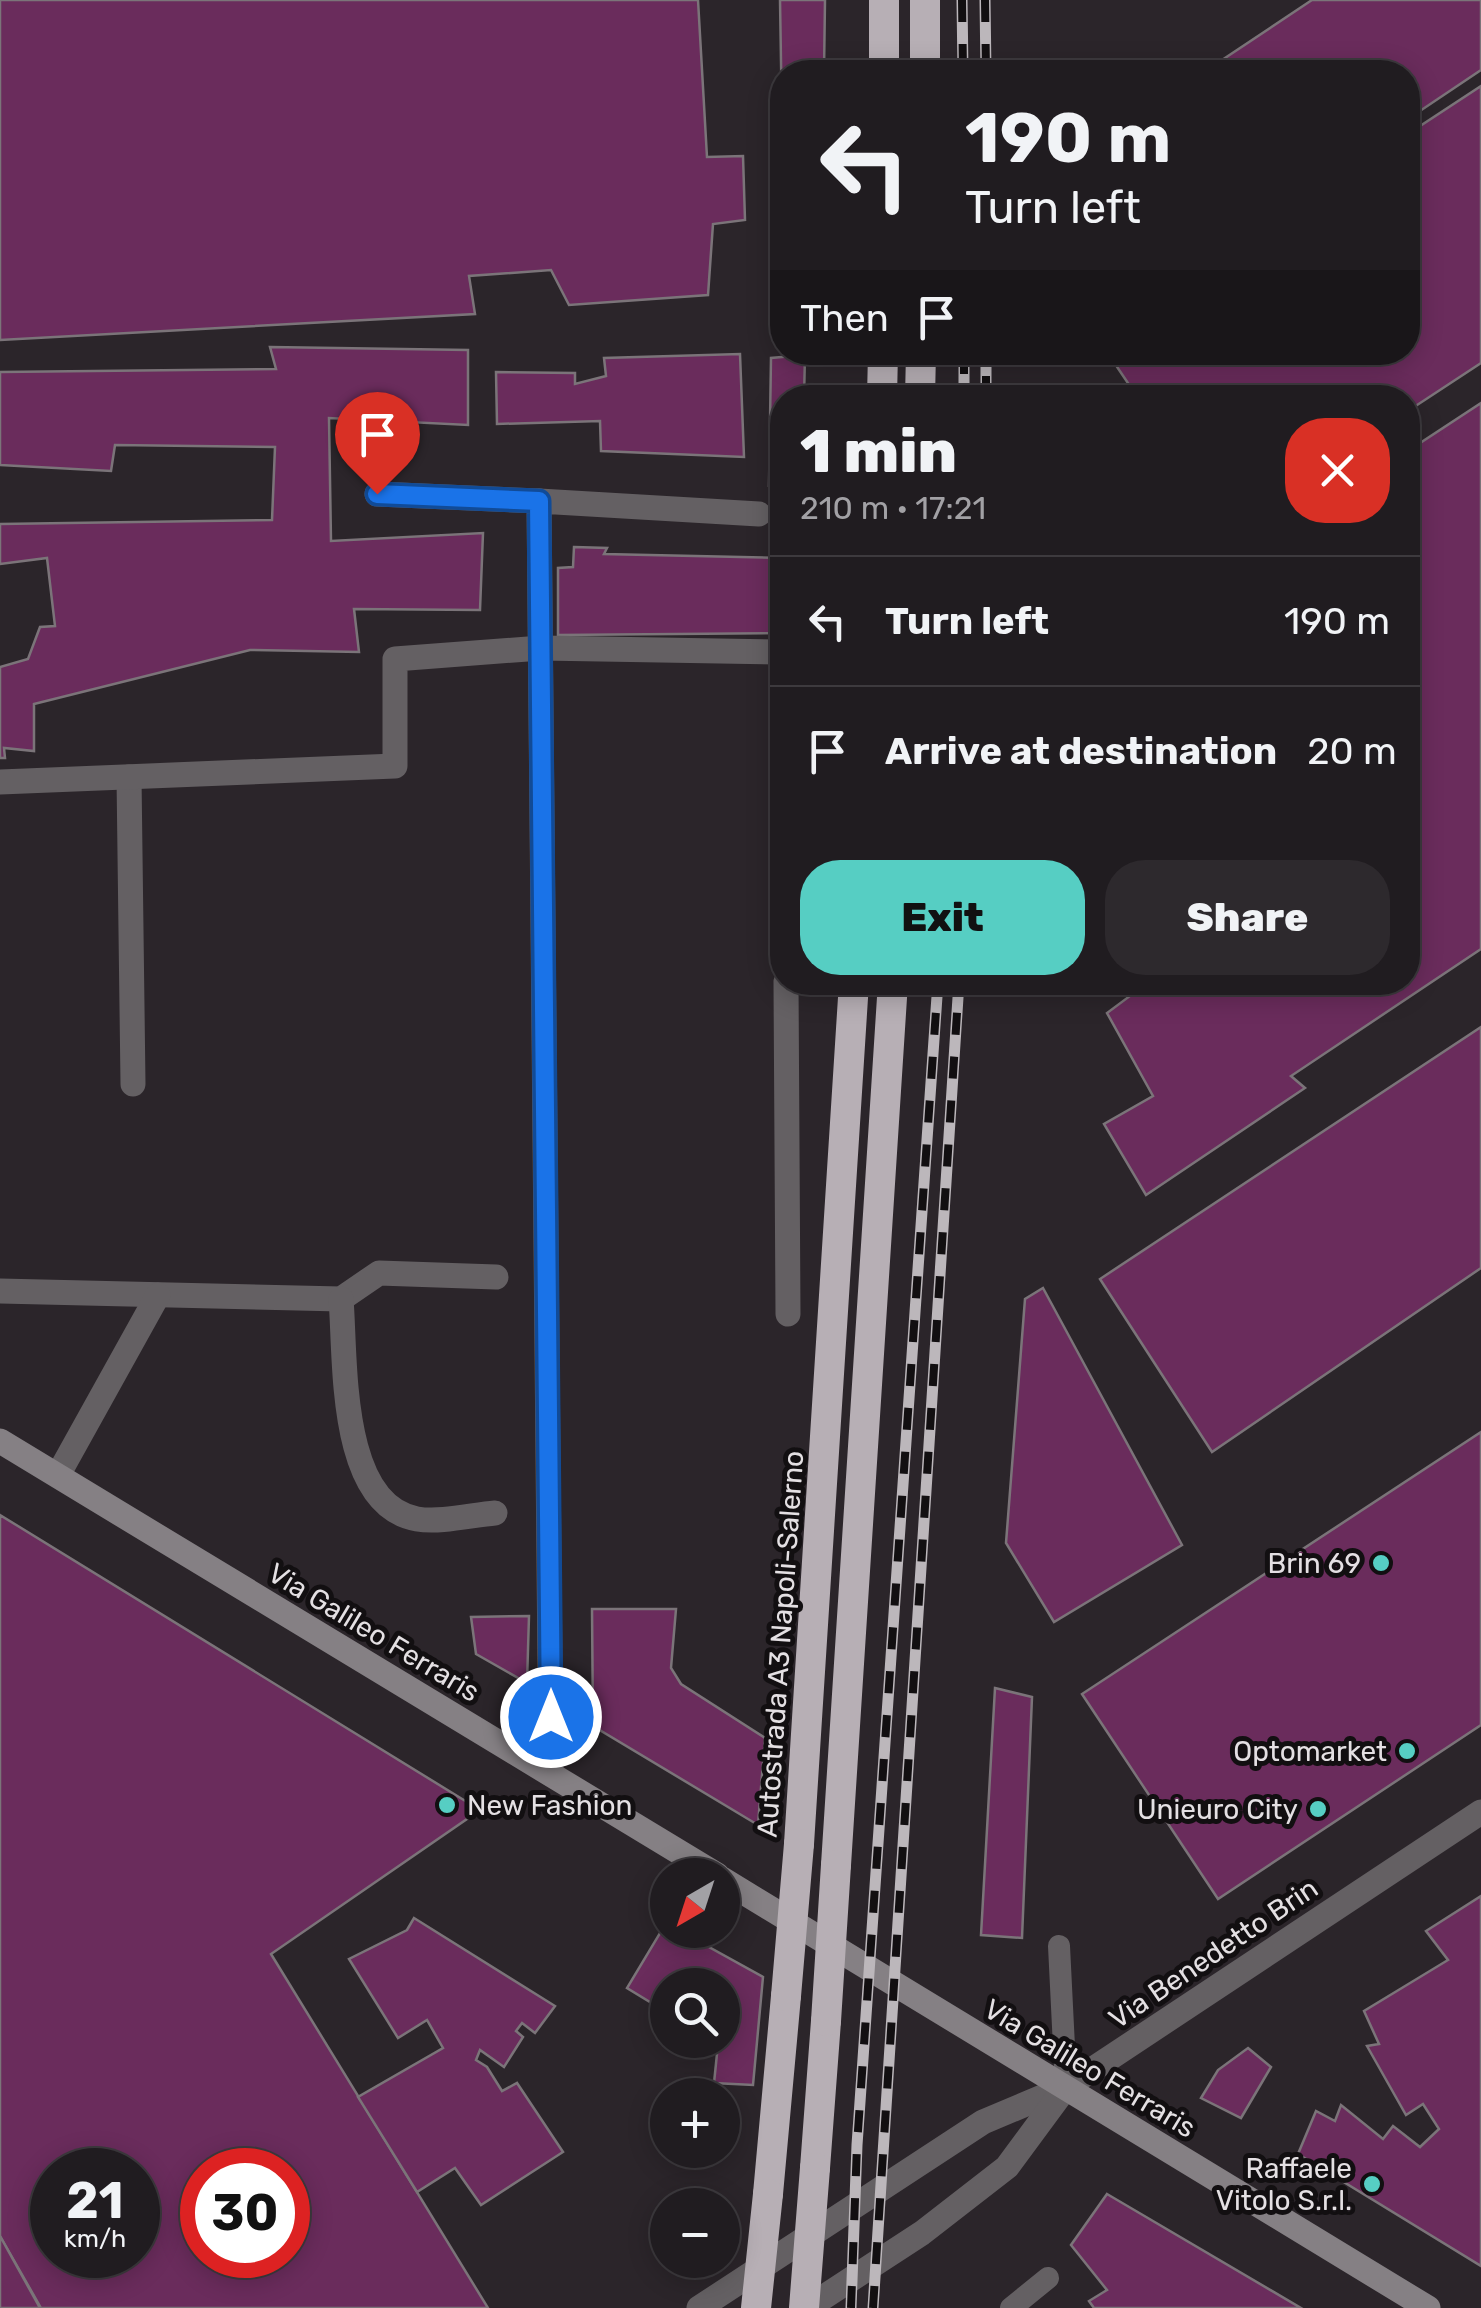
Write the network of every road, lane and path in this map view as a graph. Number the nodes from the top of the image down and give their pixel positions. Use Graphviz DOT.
graph roads {
  1 [pos="884,0"];
  2 [pos="925,0"];
  3 [pos="884,60"];
  4 [pos="925,60"];
  5 [pos="377,494"];
  6 [pos="539,501"];
  7 [pos="759,514"];
  8 [pos="541,648"];
  9 [pos="770,652"];
  10 [pos="129,777"];
  11 [pos="0,782"];
  12 [pos="786,995"];
  13 [pos="853,995"];
  14 [pos="892,995"];
  15 [pos="133,1084"];
  16 [pos="496,1277"];
  17 [pos="0,1291"];
  18 [pos="158,1294"];
  19 [pos="341,1299"];
  20 [pos="788,1314"];
  21 [pos="0,1441"];
  22 [pos="58,1476"];
  23 [pos="496,1513"];
  24 [pos="551,1774"];
  25 [pos="1481,1812"];
  26 [pos="689,1858"];
  27 [pos="740,1889"];
  28 [pos="1060,1946"];
  29 [pos="1066,2087"];
  30 [pos="1048,2278"];
  31 [pos="699,2308"];
  32 [pos="756,2308"];
  33 [pos="806,2308"];
  34 [pos="1011,2308"];
  35 [pos="1428,2308"];
  1 -- 3 [label="highway"];
  2 -- 4 [label="highway"];
  5 -- 6 [label="street"];
  6 -- 7 [label="street"];
  6 -- 8 [label="street"];
  8 -- 9 [label="street"];
  8 -- 10 [label="street"];
  8 -- 24 [label="street"];
  10 -- 11 [label="street"];
  10 -- 15 [label="street"];
  12 -- 20 [label="street"];
  13 -- 32 [label="highway, Autostrada A3 Napoli-Salerno, bridge"];
  14 -- 33 [label="highway, bridge"];
  16 -- 19 [label="street"];
  17 -- 18 [label="street"];
  18 -- 19 [label="street"];
  18 -- 22 [label="street"];
  19 -- 23 [label="street"];
  21 -- 22 [label="main road, Via Galileo Ferraris"];
  22 -- 24 [label="main road, Via Galileo Ferraris"];
  24 -- 26 [label="main road, Via Galileo Ferraris"];
  25 -- 29 [label="street, Via Benedetto Brin"];
  27 -- 29 [label="main road, Via Galileo Ferraris"];
  28 -- 29 [label="lane"];
  29 -- 31 [label="street"];
  29 -- 33 [label="street, Via Benedetto Brin"];
  29 -- 35 [label="main road, Via Galileo Ferraris"];
  30 -- 34 [label="lane"];
}
